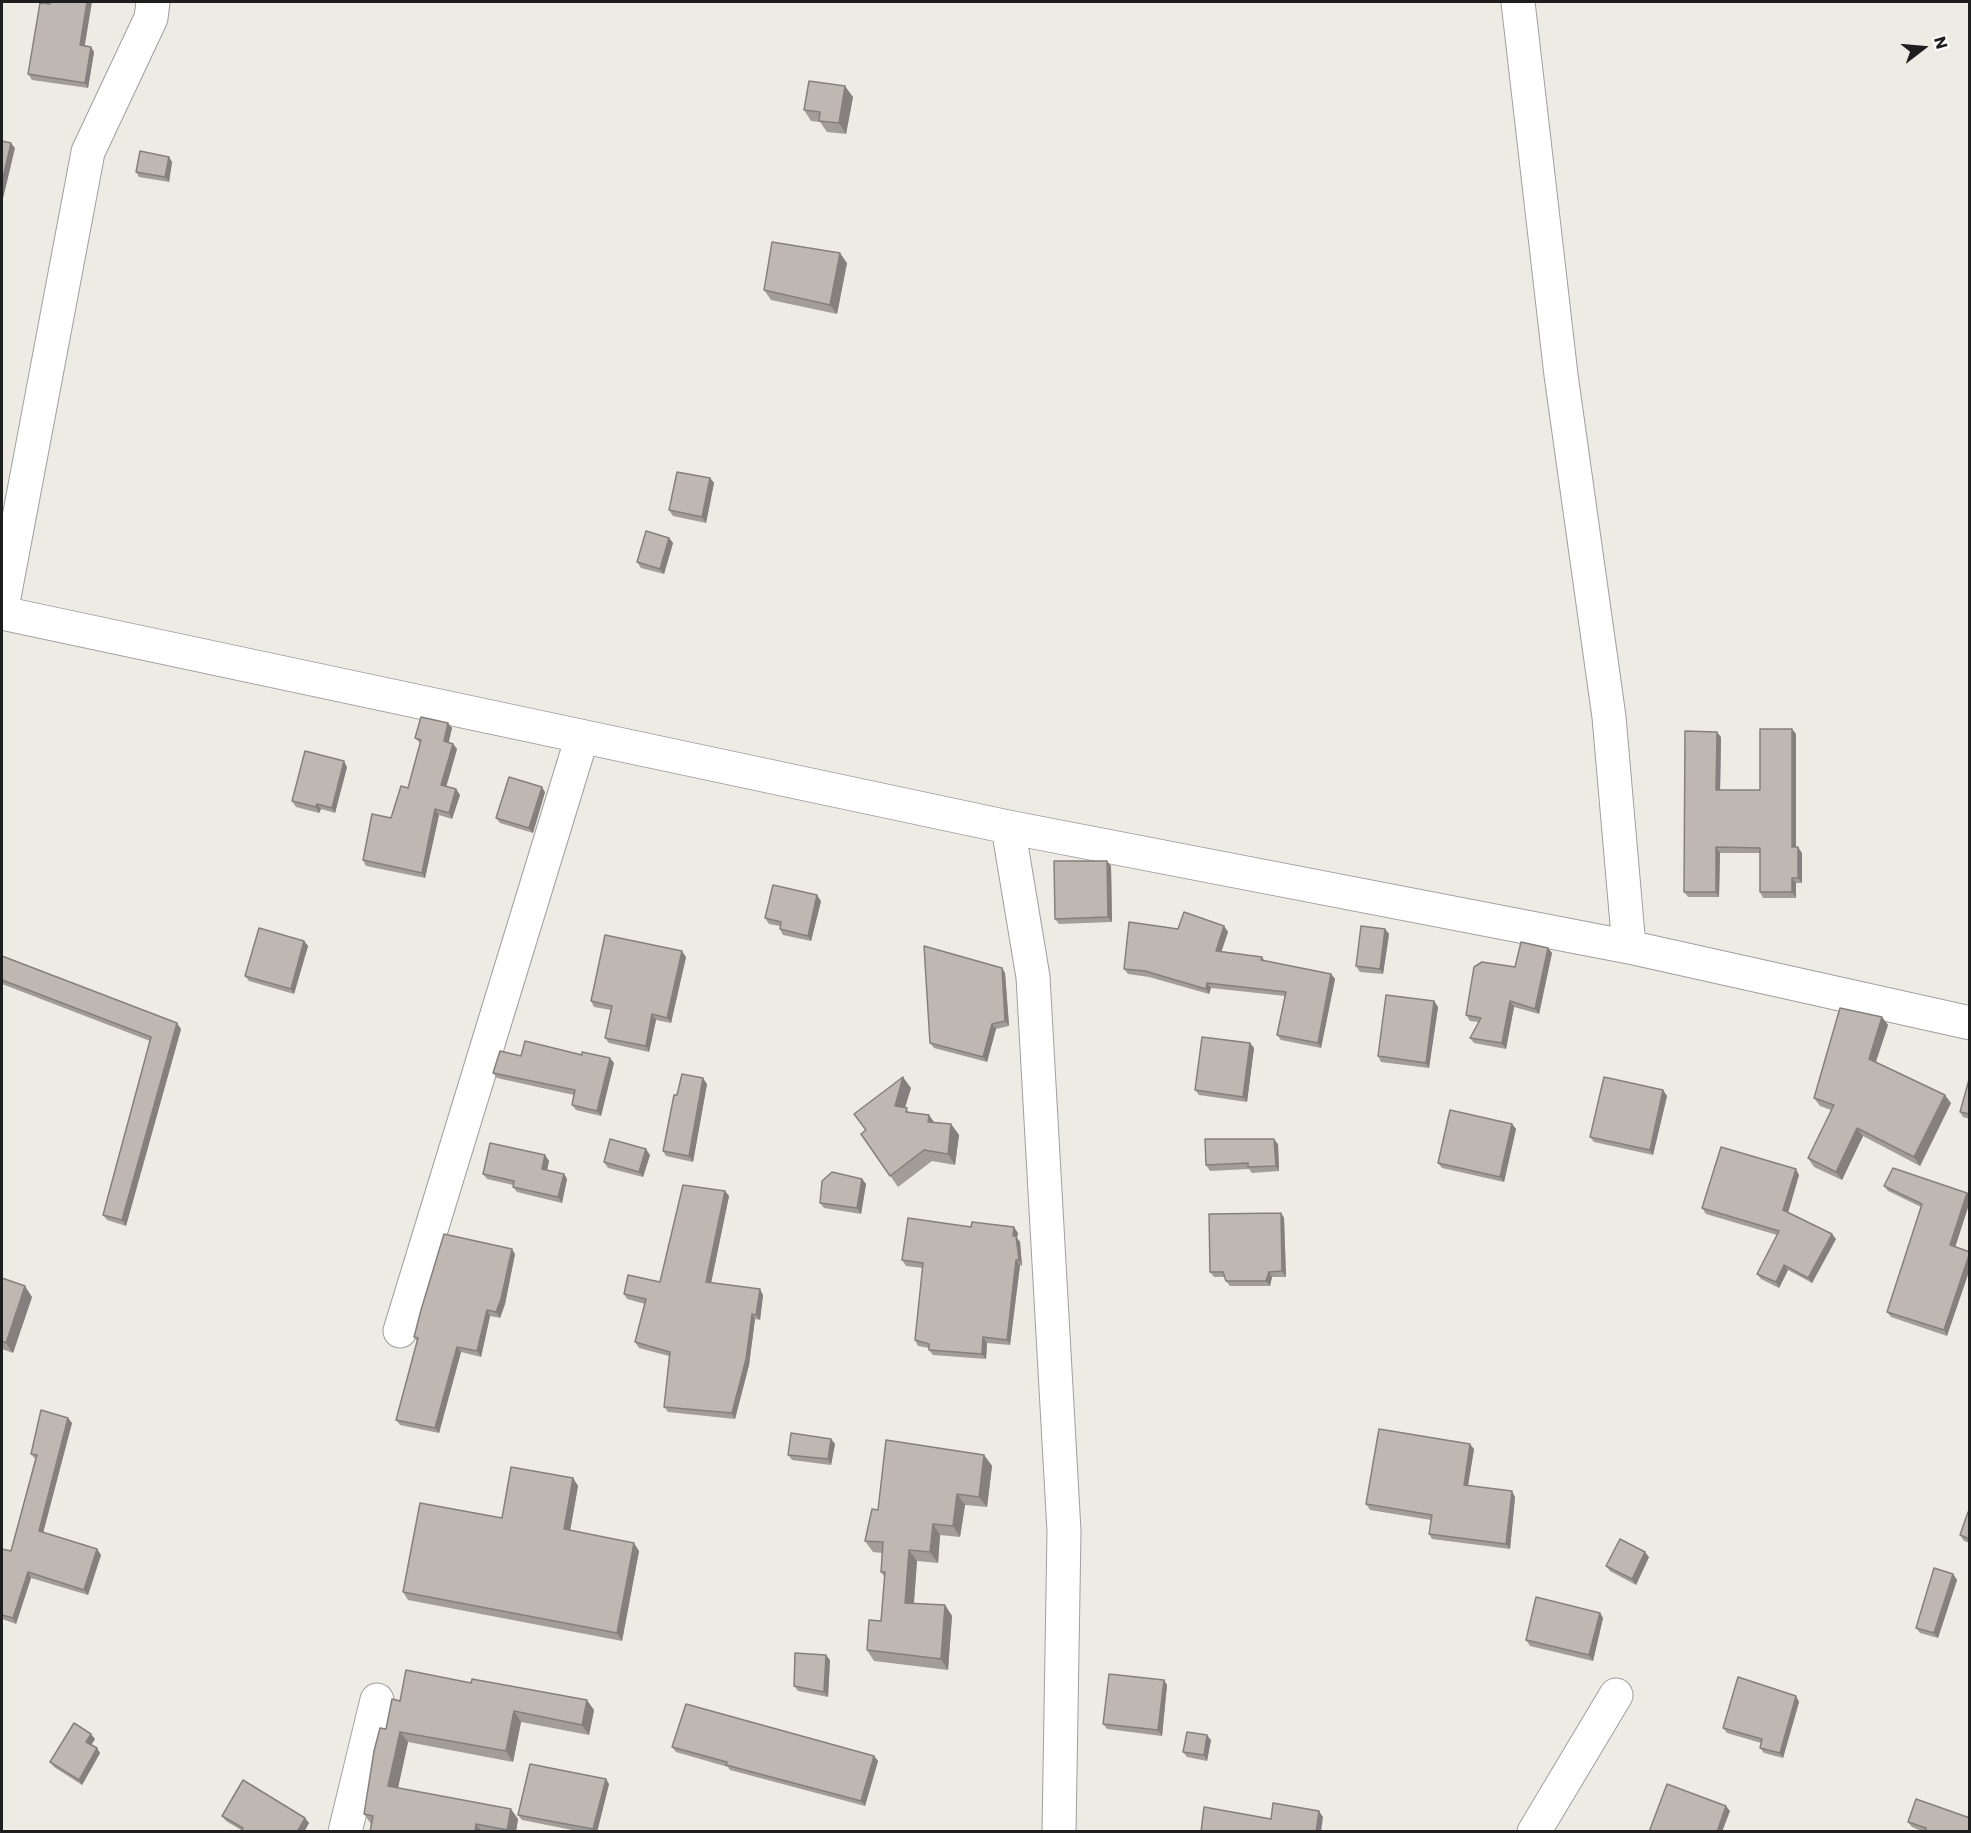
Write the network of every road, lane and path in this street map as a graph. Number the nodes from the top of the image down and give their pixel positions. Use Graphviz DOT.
graph roads {
  1 [pos="153,2"];
  2 [pos="1518,2"];
  3 [pos="2,611"];
  4 [pos="582,737"];
  5 [pos="1008,827"];
  6 [pos="1629,947"];
  7 [pos="1970,1023"];
  8 [pos="400,1331"];
  9 [pos="1616,1695"];
  10 [pos="377,1701"];
  11 [pos="345,1832"];
  12 [pos="1059,1832"];
  13 [pos="1534,1832"];
  1 -- 3 [label="street"];
  2 -- 6 [label="street"];
  3 -- 4 [label="street"];
  4 -- 5 [label="street"];
  4 -- 8 [label="street"];
  5 -- 6 [label="street"];
  5 -- 12 [label="street"];
  6 -- 7 [label="street"];
  9 -- 13 [label="street"];
  10 -- 11 [label="street"];
}
